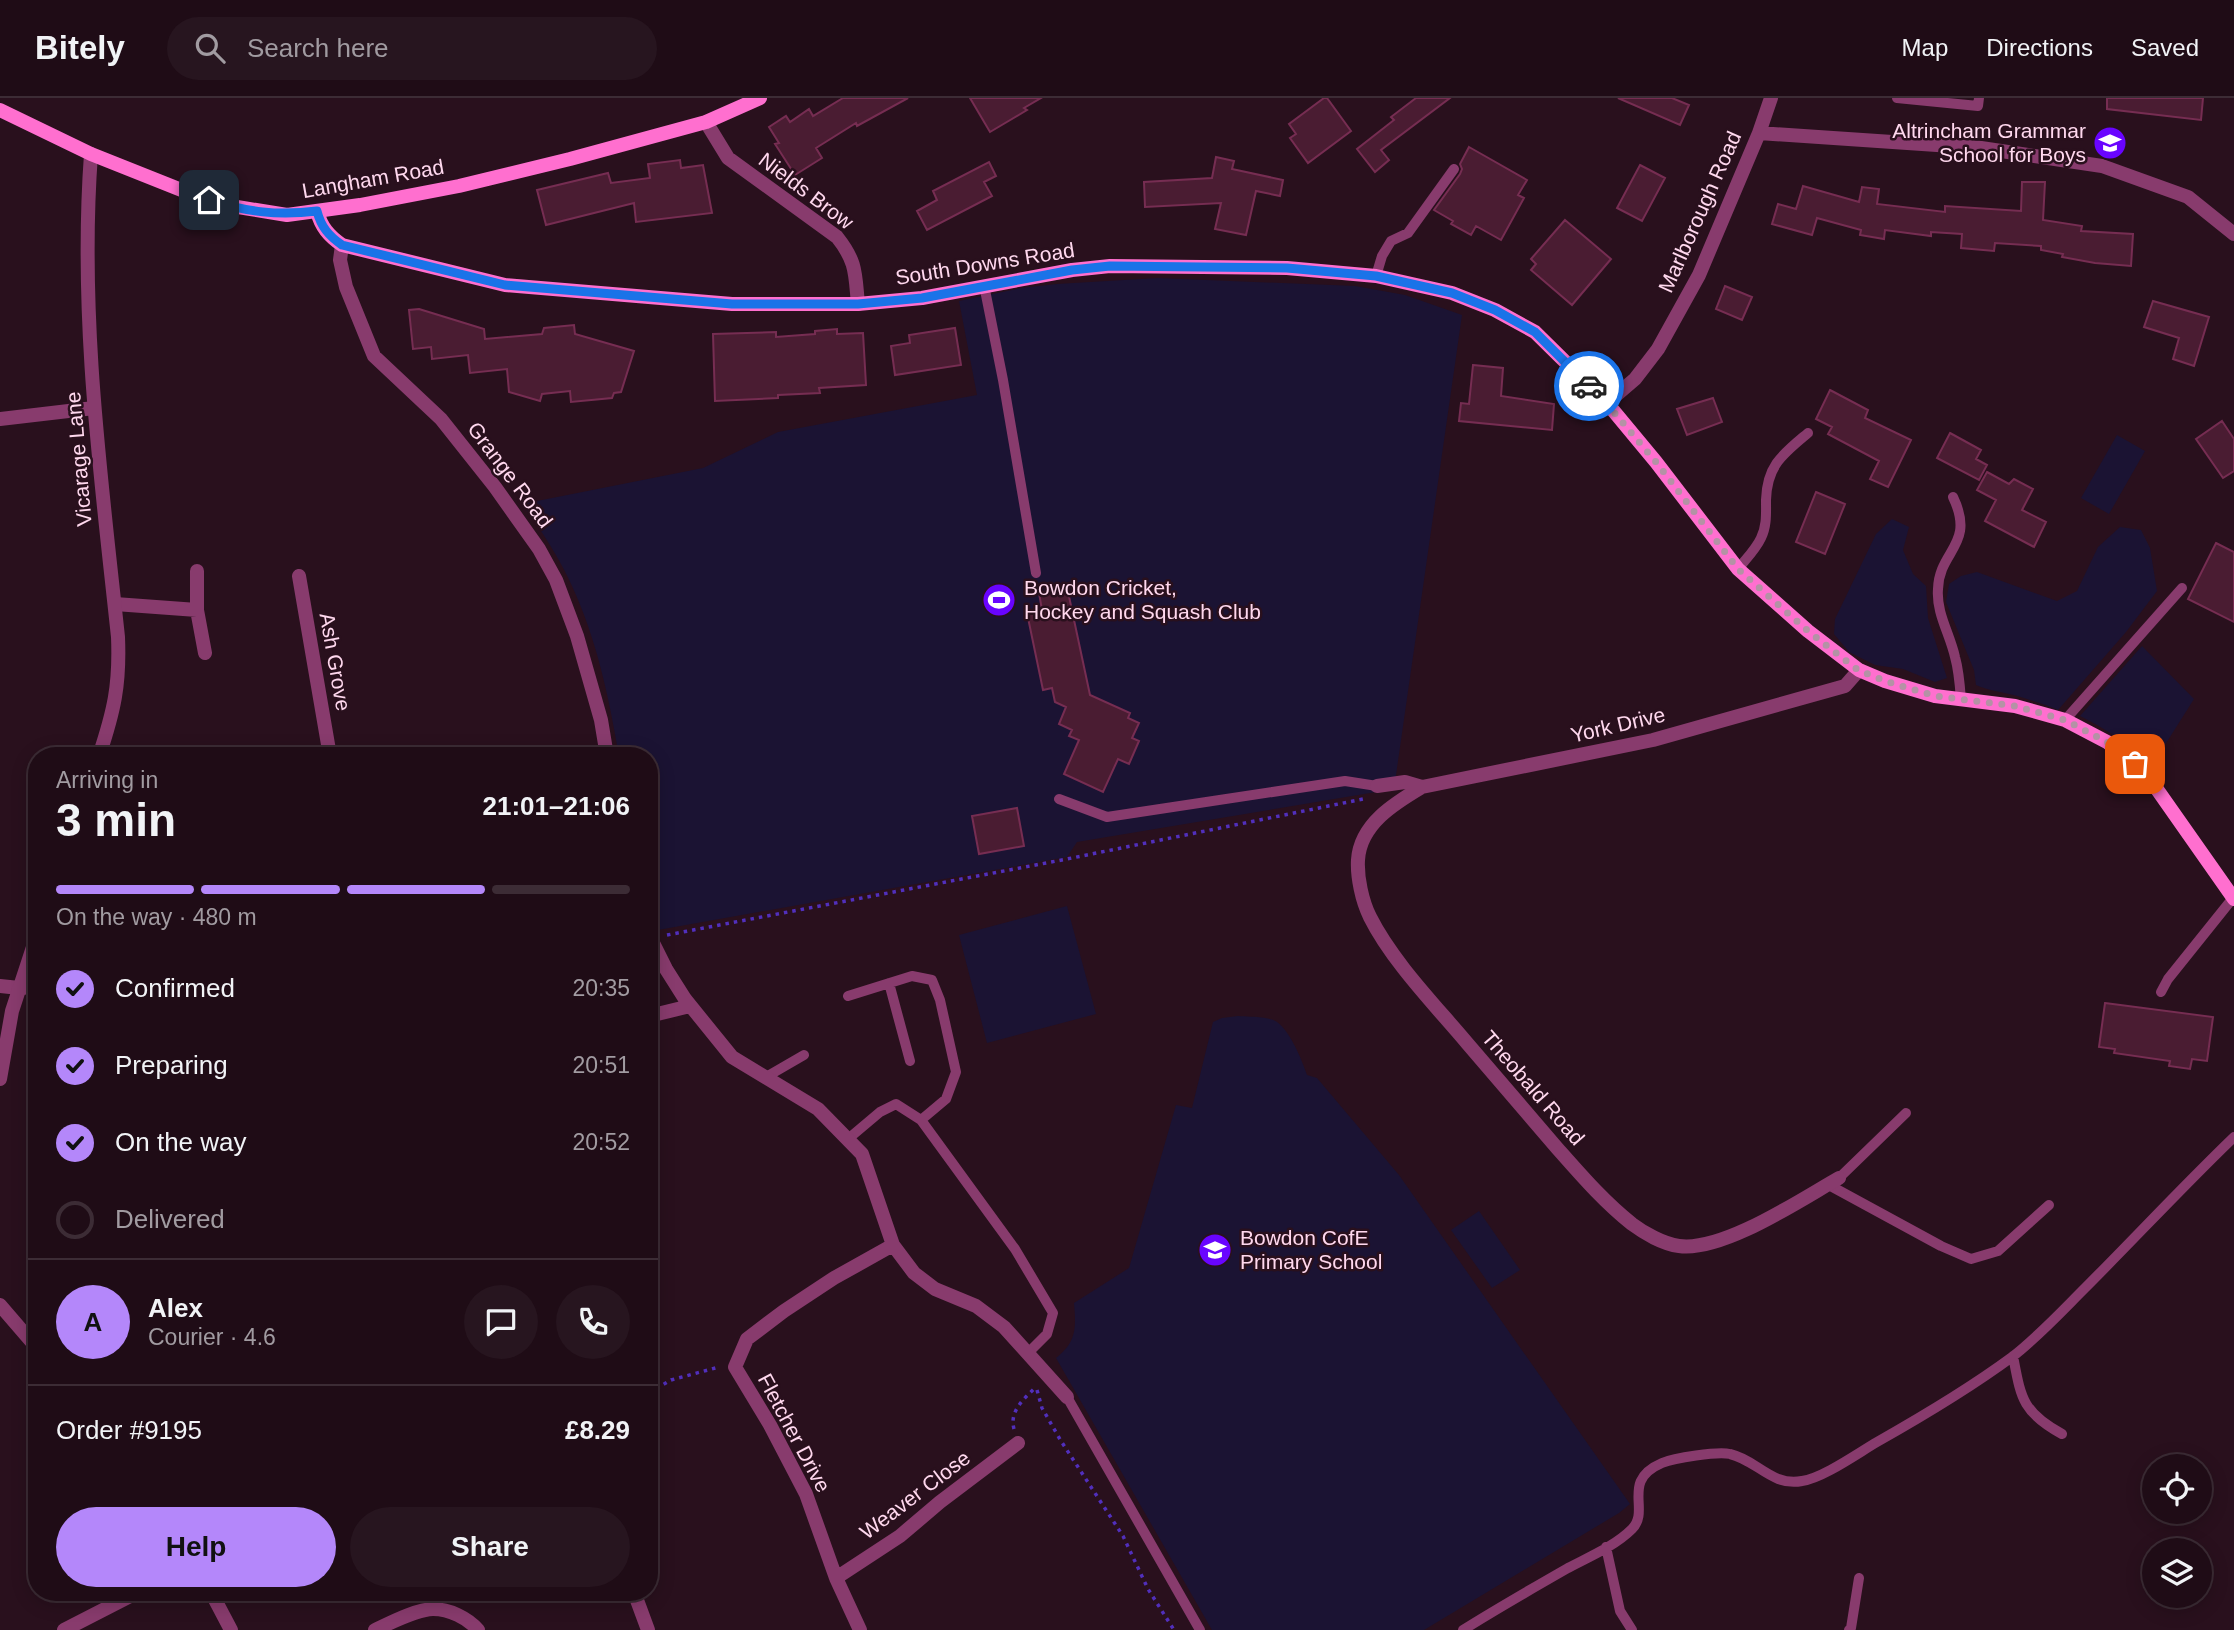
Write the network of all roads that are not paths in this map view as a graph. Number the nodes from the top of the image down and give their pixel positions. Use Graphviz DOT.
graph roads {
  1 [pos="760,98"];
  2 [pos="1771,98"];
  3 [pos="1897,98"];
  4 [pos="1979,98"];
  5 [pos="0,110"];
  6 [pos="706,122"];
  7 [pos="1759,133"];
  8 [pos="92,154"];
  9 [pos="1454,169"];
  10 [pos="317,211"];
  11 [pos="2234,234"];
  12 [pos="342,245"];
  13 [pos="1376,276"];
  14 [pos="984,285"];
  15 [pos="858,304"];
  16 [pos="1607,404"];
  17 [pos="94,408"];
  18 [pos="0,419"];
  19 [pos="1808,433"];
  20 [pos="1952,497"];
  21 [pos="1738,569"];
  22 [pos="197,572"];
  23 [pos="1037,573"];
  24 [pos="299,576"];
  25 [pos="2182,588"];
  26 [pos="115,604"];
  27 [pos="197,610"];
  28 [pos="205,653"];
  29 [pos="1858,670"];
  30 [pos="1961,700"];
  31 [pos="2065,720"];
  32 [pos="102,747"];
  33 [pos="328,747"];
  34 [pos="606,747"];
  35 [pos="1377,786"];
  36 [pos="1422,787"];
  37 [pos="1059,799"];
  38 [pos="2232,891"];
  39 [pos="658,953"];
  40 [pos="28,962"];
  41 [pos="889,983"];
  42 [pos="0,985"];
  43 [pos="19,988"];
  44 [pos="28,988"];
  45 [pos="2161,992"];
  46 [pos="848,996"];
  47 [pos="690,1006"];
  48 [pos="658,1014"];
  49 [pos="804,1055"];
  50 [pos="911,1061"];
  51 [pos="766,1077"];
  52 [pos="0,1079"];
  53 [pos="1906,1113"];
  54 [pos="921,1120"];
  55 [pos="2234,1137"];
  56 [pos="848,1139"];
  57 [pos="1833,1181"];
  58 [pos="2049,1205"];
  59 [pos="893,1245"];
  60 [pos="0,1305"];
  61 [pos="28,1338"];
  62 [pos="2013,1356"];
  63 [pos="1032,1358"];
  64 [pos="1067,1397"];
  65 [pos="2062,1434"];
  66 [pos="1018,1443"];
  67 [pos="1606,1547"];
  68 [pos="836,1578"];
  69 [pos="1859,1578"];
  70 [pos="120,1601"];
  71 [pos="216,1601"];
  72 [pos="637,1601"];
  73 [pos="64,1630"];
  74 [pos="231,1630"];
  75 [pos="375,1630"];
  76 [pos="478,1630"];
  77 [pos="648,1630"];
  78 [pos="860,1630"];
  79 [pos="1200,1630"];
  80 [pos="1464,1630"];
  81 [pos="1632,1630"];
  82 [pos="1849,1630"];
  1 -- 6 [label="main road, Langham Road"];
  2 -- 7 [label="street, Marlborough Road"];
  3 -- 4 [label="lane"];
  5 -- 8 [label="main road, Langham Road"];
  6 -- 10 [label="main road, Langham Road"];
  6 -- 15 [label="street, Nields Brow"];
  7 -- 11 [label="street"];
  7 -- 16 [label="street, Marlborough Road"];
  8 -- 10 [label="main road, Langham Road"];
  8 -- 17 [label="street, Vicarage Lane"];
  9 -- 13 [label="lane"];
  10 -- 12 [label="main road"];
  12 -- 15 [label="main road, South Downs Road"];
  12 -- 34 [label="street, Grange Road"];
  13 -- 14 [label="main road, South Downs Road"];
  13 -- 16 [label="main road, South Downs Road"];
  14 -- 15 [label="main road, South Downs Road"];
  14 -- 23 [label="lane"];
  16 -- 21 [label="main road, South Downs Road"];
  17 -- 18 [label="street"];
  17 -- 26 [label="street, Vicarage Lane"];
  19 -- 21 [label="lane"];
  20 -- 30 [label="lane"];
  21 -- 29 [label="main road, South Downs Road"];
  22 -- 27 [label="street"];
  24 -- 33 [label="street, Ash Grove"];
  25 -- 31 [label="lane"];
  26 -- 27 [label="street"];
  26 -- 32 [label="street, Vicarage Lane"];
  27 -- 28 [label="street"];
  29 -- 30 [label="main road, South Downs Road"];
  29 -- 36 [label="street, York Drive"];
  30 -- 31 [label="main road, South Downs Road"];
  31 -- 38 [label="main road, South Downs Road"];
  35 -- 36 [label="street, York Drive"];
  35 -- 37 [label="lane"];
  36 -- 57 [label="street, Theobald Road"];
  38 -- 45 [label="lane"];
  39 -- 47 [label="street"];
  40 -- 43 [label="street"];
  41 -- 46 [label="lane"];
  41 -- 50 [label="lane"];
  41 -- 54 [label="lane"];
  42 -- 43 [label="street"];
  43 -- 44 [label="street"];
  43 -- 52 [label="street"];
  47 -- 48 [label="street"];
  47 -- 51 [label="street"];
  49 -- 51 [label="lane"];
  51 -- 56 [label="street"];
  53 -- 57 [label="lane"];
  54 -- 56 [label="lane"];
  54 -- 63 [label="lane"];
  55 -- 62 [label="lane"];
  56 -- 59 [label="street"];
  57 -- 58 [label="lane"];
  59 -- 63 [label="street"];
  59 -- 68 [label="street, Fletcher Drive"];
  60 -- 61 [label="street"];
  62 -- 65 [label="lane"];
  62 -- 67 [label="lane"];
  63 -- 64 [label="street"];
  64 -- 79 [label="lane"];
  66 -- 68 [label="street, Weaver Close"];
  67 -- 80 [label="lane"];
  67 -- 81 [label="lane"];
  68 -- 78 [label="street, Fletcher Drive"];
  69 -- 82 [label="lane"];
  70 -- 73 [label="street"];
  71 -- 74 [label="street"];
  72 -- 77 [label="street"];
  75 -- 76 [label="street"];
}
